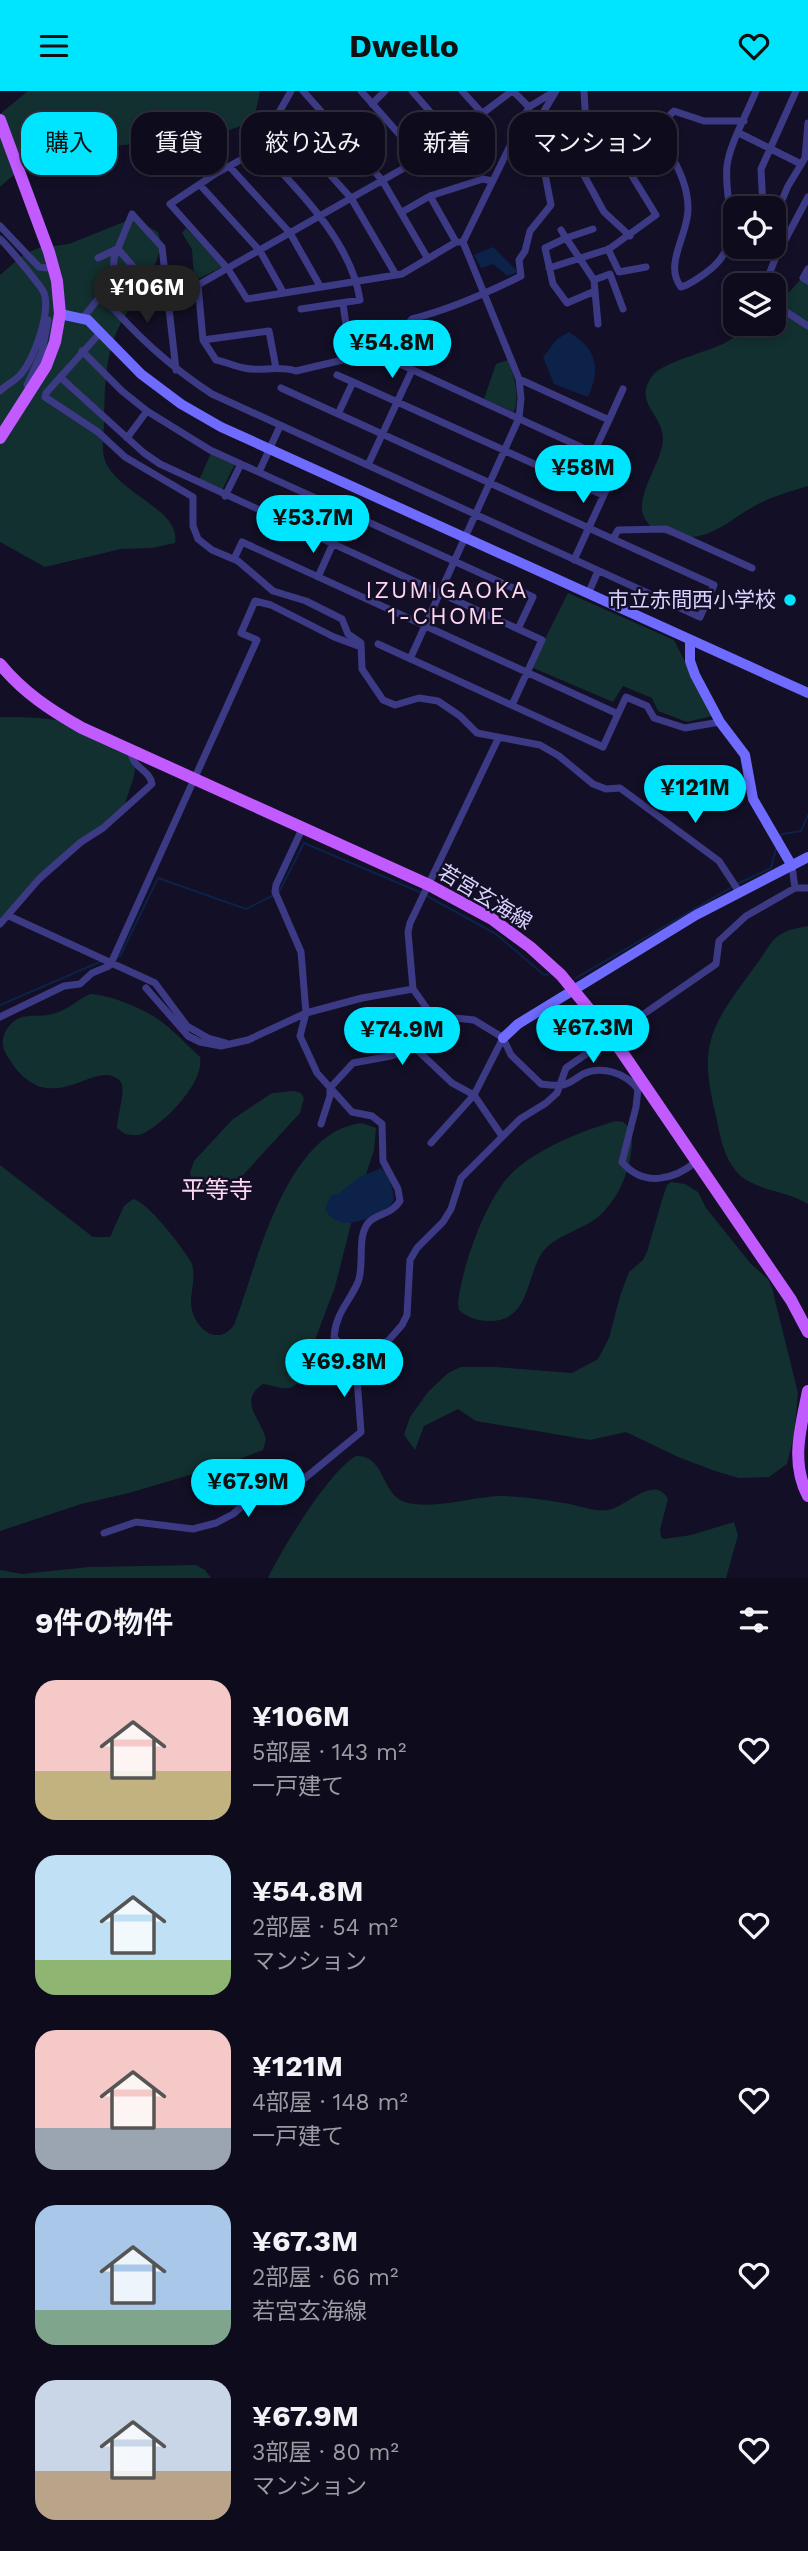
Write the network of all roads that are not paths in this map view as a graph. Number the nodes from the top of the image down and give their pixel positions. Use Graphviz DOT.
graph roads {
  1 [pos="290,91"];
  2 [pos="303,91"];
  3 [pos="361,91"];
  4 [pos="385,91"];
  5 [pos="412,91"];
  6 [pos="462,91"];
  7 [pos="512,91"];
  8 [pos="556,91"];
  9 [pos="584,91"];
  10 [pos="757,91"];
  11 [pos="796,91"];
  12 [pos="372,104"];
  13 [pos="529,107"];
  14 [pos="280,112"];
  15 [pos="430,112"];
  16 [pos="481,112"];
  17 [pos="483,112"];
  18 [pos="585,112"];
  19 [pos="0,120"];
  20 [pos="744,121"];
  21 [pos="808,123"];
  22 [pos="739,133"];
  23 [pos="399,134"];
  24 [pos="770,148"];
  25 [pos="241,160"];
  26 [pos="801,164"];
  27 [pos="230,167"];
  28 [pos="399,171"];
  29 [pos="283,175"];
  30 [pos="330,175"];
  31 [pos="584,175"];
  32 [pos="631,175"];
  33 [pos="382,180"];
  34 [pos="492,181"];
  35 [pos="200,185"];
  36 [pos="429,196"];
  37 [pos="730,196"];
  38 [pos="762,196"];
  39 [pos="784,196"];
  40 [pos="808,197"];
  41 [pos="351,198"];
  42 [pos="402,212"];
  43 [pos="321,216"];
  44 [pos="0,226"];
  45 [pos="593,229"];
  46 [pos="561,230"];
  47 [pos="290,233"];
  48 [pos="629,236"];
  49 [pos="566,238"];
  50 [pos="0,239"];
  51 [pos="459,242"];
  52 [pos="118,249"];
  53 [pos="608,249"];
  54 [pos="260,251"];
  55 [pos="723,257"];
  56 [pos="98,258"];
  57 [pos="580,258"];
  58 [pos="428,259"];
  59 [pos="53,266"];
  60 [pos="646,267"];
  61 [pos="549,268"];
  62 [pos="228,269"];
  63 [pos="808,269"];
  64 [pos="770,273"];
  65 [pos="396,275"];
  66 [pos="594,280"];
  67 [pos="357,281"];
  68 [pos="808,281"];
  69 [pos="320,286"];
  70 [pos="595,291"];
  71 [pos="283,292"];
  72 [pos="102,294"];
  73 [pos="484,294"];
  74 [pos="343,304"];
  75 [pos="47,305"];
  76 [pos="168,307"];
  77 [pos="300,309"];
  78 [pos="623,309"];
  79 [pos="786,312"];
  80 [pos="60,314"];
  81 [pos="83,318"];
  82 [pos="598,324"];
  83 [pos="808,326"];
  84 [pos="100,333"];
  85 [pos="203,340"];
  86 [pos="82,351"];
  87 [pos="351,358"];
  88 [pos="389,359"];
  89 [pos="276,368"];
  90 [pos="176,370"];
  91 [pos="412,370"];
  92 [pos="338,375"];
  93 [pos="60,377"];
  94 [pos="519,379"];
  95 [pos="353,381"];
  96 [pos="281,388"];
  97 [pos="33,389"];
  98 [pos="623,389"];
  99 [pos="0,391"];
  100 [pos="398,402"];
  101 [pos="147,411"];
  102 [pos="338,414"];
  103 [pos="519,418"];
  104 [pos="609,420"];
  105 [pos="280,426"];
  106 [pos="383,435"];
  107 [pos="0,438"];
  108 [pos="127,439"];
  109 [pos="269,449"];
  110 [pos="505,451"];
  111 [pos="594,452"];
  112 [pos="241,464"];
  113 [pos="368,465"];
  114 [pos="259,472"];
  115 [pos="490,483"];
  116 [pos="603,495"];
  117 [pos="225,496"];
  118 [pos="347,512"];
  119 [pos="476,515"];
  120 [pos="588,527"];
  121 [pos="465,538"];
  122 [pos="613,539"];
  123 [pos="333,544"];
  124 [pos="234,559"];
  125 [pos="574,559"];
  126 [pos="455,561"];
  127 [pos="752,568"];
  128 [pos="598,571"];
  129 [pos="318,577"];
  130 [pos="440,593"];
  131 [pos="588,594"];
  132 [pos="425,626"];
  133 [pos="518,629"];
  134 [pos="690,640"];
  135 [pos="378,644"];
  136 [pos="362,647"];
  137 [pos="411,659"];
  138 [pos="0,663"];
  139 [pos="527,672"];
  140 [pos="808,693"];
  141 [pos="512,705"];
  142 [pos="618,713"];
  143 [pos="720,722"];
  144 [pos="498,739"];
  145 [pos="130,750"];
  146 [pos="194,779"];
  147 [pos="303,828"];
  148 [pos="808,857"];
  149 [pos="792,866"];
  150 [pos="429,885"];
  151 [pos="795,888"];
  152 [pos="808,888"];
  153 [pos="740,893"];
  154 [pos="9,916"];
  155 [pos="0,924"];
  156 [pos="112,961"];
  157 [pos="146,988"];
  158 [pos="413,989"];
  159 [pos="574,989"];
  160 [pos="306,1013"];
  161 [pos="0,1017"];
  162 [pos="445,1017"];
  163 [pos="611,1036"];
  164 [pos="503,1038"];
  165 [pos="233,1045"];
  166 [pos="414,1047"];
  167 [pos="561,1085"];
  168 [pos="330,1088"];
  169 [pos="474,1095"];
  170 [pos="321,1124"];
  171 [pos="502,1136"];
  172 [pos="431,1143"];
  173 [pos="696,1161"];
  174 [pos="808,1332"];
  175 [pos="356,1365"];
  176 [pos="807,1397"];
  177 [pos="808,1496"];
  178 [pos="104,1533"];
  1 -- 14 [label="street"];
  2 -- 33 [label="street"];
  3 -- 12 [label="street"];
  4 -- 12 [label="street"];
  5 -- 15 [label="street"];
  6 -- 16 [label="street"];
  7 -- 13 [label="street"];
  7 -- 17 [label="street"];
  8 -- 13 [label="street"];
  8 -- 73 [label="street"];
  9 -- 18 [label="street"];
  10 -- 20 [label="street"];
  11 -- 24 [label="street"];
  12 -- 23 [label="street"];
  13 -- 34 [label="street"];
  19 -- 59 [label="main road"];
  20 -- 22 [label="street"];
  20 -- 55 [label="street"];
  21 -- 26 [label="street"];
  22 -- 24 [label="street"];
  22 -- 37 [label="street"];
  24 -- 26 [label="street"];
  24 -- 38 [label="street"];
  25 -- 27 [label="street"];
  26 -- 39 [label="street"];
  27 -- 35 [label="street"];
  27 -- 47 [label="street"];
  28 -- 33 [label="street"];
  29 -- 43 [label="street"];
  30 -- 41 [label="street"];
  31 -- 48 [label="street"];
  32 -- 48 [label="street"];
  33 -- 41 [label="street"];
  33 -- 42 [label="street"];
  34 -- 36 [label="street"];
  34 -- 51 [label="street"];
  35 -- 54 [label="street"];
  35 -- 62 [label="street"];
  36 -- 42 [label="street"];
  36 -- 51 [label="street"];
  40 -- 64 [label="street"];
  41 -- 43 [label="street"];
  41 -- 65 [label="street"];
  42 -- 58 [label="street"];
  43 -- 47 [label="street"];
  43 -- 67 [label="street"];
  44 -- 59 [label="street"];
  45 -- 49 [label="street"];
  46 -- 49 [label="street"];
  47 -- 54 [label="street"];
  47 -- 69 [label="street"];
  48 -- 53 [label="street"];
  49 -- 57 [label="street"];
  49 -- 61 [label="street"];
  50 -- 75 [label="street"];
  51 -- 58 [label="street"];
  51 -- 73 [label="street"];
  52 -- 56 [label="street"];
  52 -- 72 [label="street"];
  52 -- 76 [label="street"];
  52 -- 76 [label="street"];
  53 -- 57 [label="street"];
  53 -- 60 [label="street"];
  54 -- 62 [label="street"];
  54 -- 71 [label="street"];
  57 -- 61 [label="street"];
  57 -- 66 [label="street"];
  58 -- 65 [label="street"];
  59 -- 80 [label="main road"];
  61 -- 70 [label="street"];
  62 -- 71 [label="street"];
  62 -- 85 [label="street"];
  63 -- 68 [label="street"];
  65 -- 67 [label="street"];
  66 -- 70 [label="street"];
  66 -- 78 [label="street"];
  67 -- 69 [label="street"];
  67 -- 74 [label="street"];
  69 -- 71 [label="street"];
  70 -- 82 [label="street"];
  72 -- 81 [label="street"];
  72 -- 90 [label="street"];
  73 -- 87 [label="street"];
  73 -- 94 [label="street"];
  74 -- 77 [label="street"];
  74 -- 87 [label="street"];
  75 -- 97 [label="street"];
  75 -- 99 [label="street"];
  76 -- 90 [label="street"];
  79 -- 83 [label="street"];
  80 -- 81 [label="street"];
  80 -- 97 [label="main road"];
  81 -- 84 [label="street"];
  84 -- 86 [label="street"];
  84 -- 109 [label="street"];
  85 -- 89 [label="street"];
  85 -- 89 [label="street"];
  86 -- 93 [label="street"];
  86 -- 101 [label="street"];
  87 -- 89 [label="street"];
  88 -- 91 [label="street"];
  90 -- 105 [label="street"];
  91 -- 100 [label="street"];
  91 -- 103 [label="street"];
  92 -- 95 [label="street"];
  93 -- 108 [label="street"];
  93 -- 124 [label="street"];
  94 -- 103 [label="street"];
  94 -- 104 [label="street"];
  95 -- 100 [label="street"];
  95 -- 102 [label="street"];
  96 -- 102 [label="street"];
  97 -- 107 [label="main road"];
  98 -- 104 [label="street"];
  100 -- 106 [label="street"];
  100 -- 110 [label="street"];
  101 -- 108 [label="street"];
  101 -- 112 [label="street"];
  102 -- 106 [label="street"];
  103 -- 110 [label="street"];
  103 -- 111 [label="street"];
  104 -- 111 [label="street"];
  105 -- 109 [label="street"];
  105 -- 113 [label="street"];
  106 -- 113 [label="street"];
  106 -- 115 [label="street"];
  108 -- 117 [label="street"];
  109 -- 114 [label="street"];
  109 -- 121 [label="street"];
  110 -- 115 [label="street"];
  110 -- 116 [label="street"];
  111 -- 116 [label="street"];
  112 -- 114 [label="street"];
  112 -- 117 [label="street"];
  113 -- 119 [label="street"];
  114 -- 118 [label="street"];
  115 -- 119 [label="street"];
  115 -- 120 [label="street"];
  116 -- 120 [label="street"];
  117 -- 123 [label="street"];
  118 -- 123 [label="street"];
  118 -- 126 [label="street"];
  119 -- 121 [label="street"];
  119 -- 125 [label="street"];
  120 -- 122 [label="street"];
  120 -- 125 [label="street"];
  121 -- 126 [label="street"];
  121 -- 131 [label="street"];
  122 -- 127 [label="street"];
  122 -- 128 [label="street"];
  123 -- 129 [label="street"];
  123 -- 130 [label="street"];
  124 -- 129 [label="street"];
  124 -- 136 [label="street"];
  125 -- 128 [label="street"];
  126 -- 130 [label="street"];
  126 -- 133 [label="street"];
  128 -- 131 [label="street"];
  129 -- 132 [label="street"];
  130 -- 132 [label="street"];
  130 -- 133 [label="street"];
  131 -- 134 [label="street"];
  132 -- 137 [label="street"];
  132 -- 139 [label="street"];
  133 -- 139 [label="street"];
  134 -- 140 [label="street"];
  134 -- 143 [label="street"];
  135 -- 137 [label="street"];
  136 -- 144 [label="street"];
  136 -- 146 [label="street"];
  137 -- 141 [label="street"];
  138 -- 145 [label="main road, 若宮玄海線"];
  139 -- 141 [label="street"];
  139 -- 142 [label="street"];
  141 -- 142 [label="street"];
  142 -- 143 [label="street"];
  143 -- 149 [label="street"];
  144 -- 150 [label="street"];
  144 -- 153 [label="street"];
  145 -- 146 [label="main road, 若宮玄海線"];
  145 -- 154 [label="street"];
  146 -- 147 [label="main road, 若宮玄海線"];
  146 -- 156 [label="street"];
  147 -- 150 [label="main road, 若宮玄海線"];
  147 -- 160 [label="street"];
  148 -- 149 [label="street"];
  149 -- 151 [label="street"];
  149 -- 153 [label="street"];
  150 -- 158 [label="street"];
  150 -- 159 [label="main road, 若宮玄海線"];
  151 -- 152 [label="street"];
  151 -- 163 [label="street"];
  153 -- 159 [label="street"];
  154 -- 155 [label="street"];
  154 -- 156 [label="street"];
  156 -- 161 [label="street"];
  156 -- 165 [label="street"];
  157 -- 165 [label="street"];
  158 -- 160 [label="street"];
  158 -- 162 [label="street"];
  159 -- 163 [label="main road, 若宮玄海線"];
  159 -- 164 [label="street"];
  160 -- 165 [label="street"];
  160 -- 168 [label="street"];
  162 -- 164 [label="street"];
  162 -- 166 [label="street"];
  163 -- 167 [label="street"];
  163 -- 173 [label="main road, 若宮玄海線"];
  164 -- 167 [label="street"];
  164 -- 169 [label="street"];
  166 -- 168 [label="street"];
  166 -- 169 [label="street"];
  167 -- 171 [label="street"];
  167 -- 173 [label="street"];
  168 -- 170 [label="street"];
  168 -- 175 [label="street"];
  169 -- 171 [label="street"];
  169 -- 172 [label="street"];
  171 -- 175 [label="street"];
  173 -- 174 [label="main road, 若宮玄海線"];
  175 -- 178 [label="street"];
  176 -- 177 [label="main road"];
}
